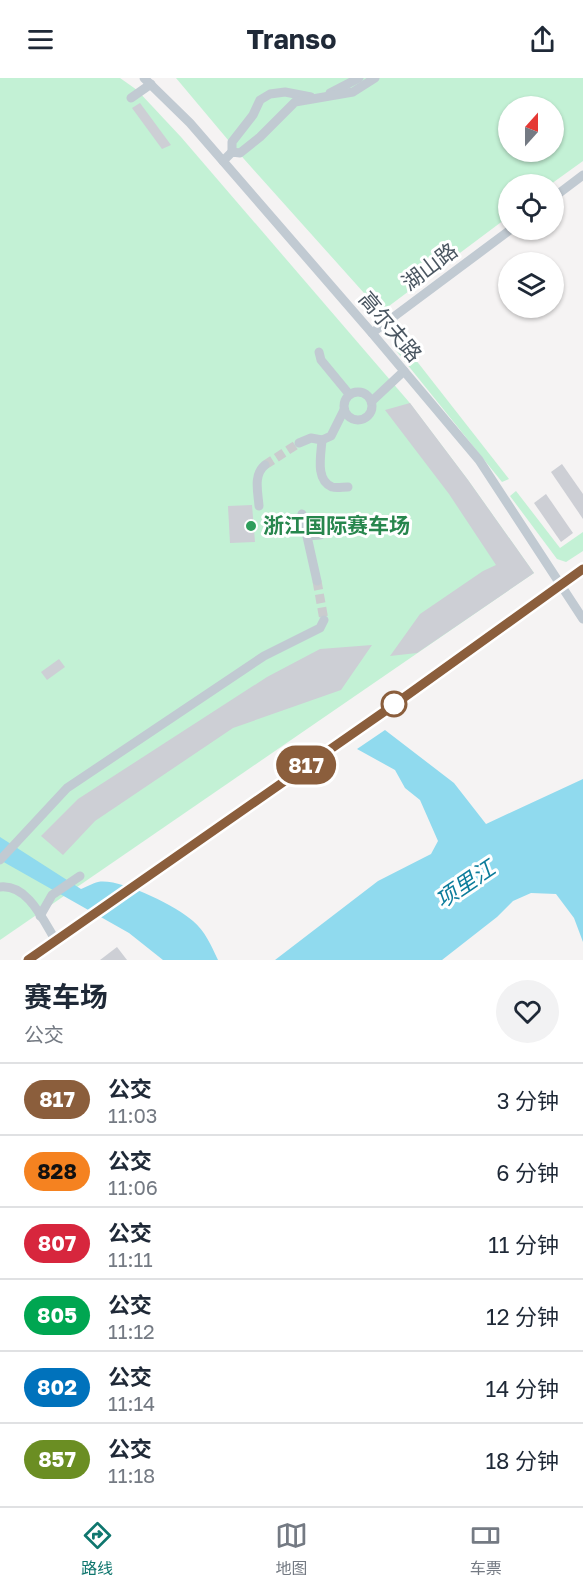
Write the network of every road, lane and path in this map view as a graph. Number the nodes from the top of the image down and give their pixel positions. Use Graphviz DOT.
graph roads {
  1 [pos="359,78"];
  2 [pos="375,78"];
  3 [pos="148,81"];
  4 [pos="131,98"];
  5 [pos="318,98"];
  6 [pos="232,152"];
  7 [pos="224,161"];
  8 [pos="583,175"];
  9 [pos="564,189"];
  10 [pos="498,239"];
  11 [pos="372,333"];
  12 [pos="319,352"];
  13 [pos="404,371"];
  14 [pos="349,394"];
  15 [pos="372,401"];
  16 [pos="344,410"];
  17 [pos="322,440"];
  18 [pos="299,443"];
  19 [pos="265,465"];
  20 [pos="348,487"];
  21 [pos="259,506"];
  22 [pos="302,514"];
  23 [pos="344,523"];
  24 [pos="307,536"];
  25 [pos="583,569"];
  26 [pos="317,581"];
  27 [pos="560,584"];
  28 [pos="583,619"];
  29 [pos="324,620"];
  30 [pos="0,860"];
  31 [pos="80,876"];
  32 [pos="0,887"];
  33 [pos="40,916"];
  34 [pos="56,941"];
  35 [pos="28,960"];
  1 -- 5 [label="street"];
  2 -- 5 [label="street"];
  3 -- 4 [label="street"];
  3 -- 7 [label="street, 高尔夫路"];
  5 -- 6 [label="street"];
  5 -- 6 [label="street"];
  6 -- 7 [label="street"];
  7 -- 11 [label="street, 高尔夫路"];
  8 -- 9 [label="street"];
  10 -- 11 [label="street, 湖山路"];
  11 -- 13 [label="street, 高尔夫路"];
  12 -- 14 [label="street"];
  13 -- 15 [label="street"];
  13 -- 27 [label="street, 高尔夫路"];
  14 -- 15 [label="street"];
  14 -- 16 [label="street"];
  15 -- 16 [label="street"];
  16 -- 17 [label="street"];
  17 -- 18 [label="street"];
  17 -- 20 [label="street"];
  19 -- 21 [label="street"];
  22 -- 24 [label="street"];
  23 -- 24 [label="street"];
  24 -- 26 [label="street"];
  25 -- 27 [label="street"];
  27 -- 28 [label="street, 高尔夫路"];
  27 -- 34 [label="street"];
  29 -- 30 [label="street"];
  31 -- 33 [label="street"];
  32 -- 33 [label="street"];
  33 -- 34 [label="street"];
  34 -- 35 [label="street"];
}
